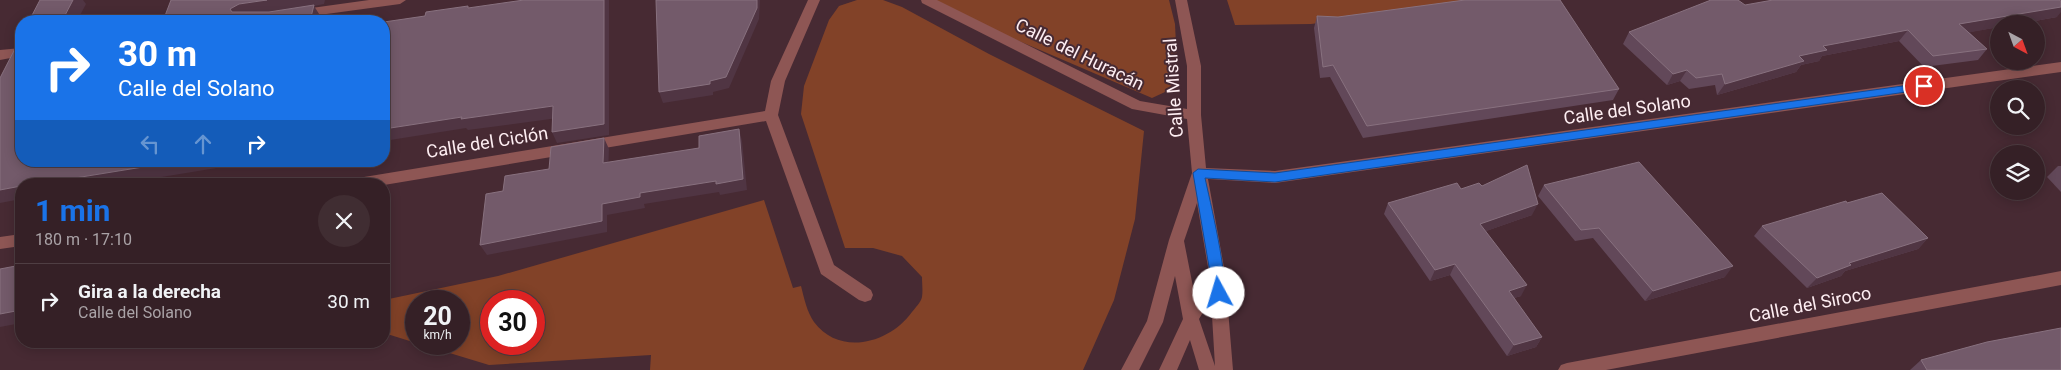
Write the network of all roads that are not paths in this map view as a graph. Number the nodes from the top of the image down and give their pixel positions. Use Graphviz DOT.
graph roads {
  1 [pos="400,0"];
  2 [pos="814,0"];
  3 [pos="926,0"];
  4 [pos="1181,0"];
  5 [pos="292,15"];
  6 [pos="15,53"];
  7 [pos="0,55"];
  8 [pos="2061,67"];
  9 [pos="771,115"];
  10 [pos="1194,115"];
  11 [pos="1198,173"];
  12 [pos="390,179"];
  13 [pos="1177,240"];
  14 [pos="15,241"];
  15 [pos="0,243"];
  16 [pos="1217,273"];
  17 [pos="2061,278"];
  18 [pos="865,295"];
  19 [pos="1191,319"];
  20 [pos="1130,370"];
  21 [pos="1168,370"];
  22 [pos="1208,370"];
  23 [pos="1224,370"];
  24 [pos="1567,370"];
  1 -- 5 [label="street"];
  2 -- 9 [label="street"];
  3 -- 10 [label="street, Calle del Huracán"];
  4 -- 10 [label="street, Calle Mistral"];
  6 -- 7 [label="street"];
  8 -- 11 [label="street, Calle del Solano"];
  9 -- 12 [label="street, Calle del Ciclón"];
  9 -- 18 [label="street"];
  10 -- 11 [label="street, Calle Mistral"];
  11 -- 13 [label="street"];
  11 -- 16 [label="street"];
  13 -- 19 [label="street"];
  13 -- 20 [label="street"];
  14 -- 15 [label="street"];
  16 -- 19 [label="street"];
  16 -- 23 [label="street"];
  17 -- 24 [label="street, Calle del Siroco"];
  19 -- 21 [label="street"];
  19 -- 22 [label="street"];
}
